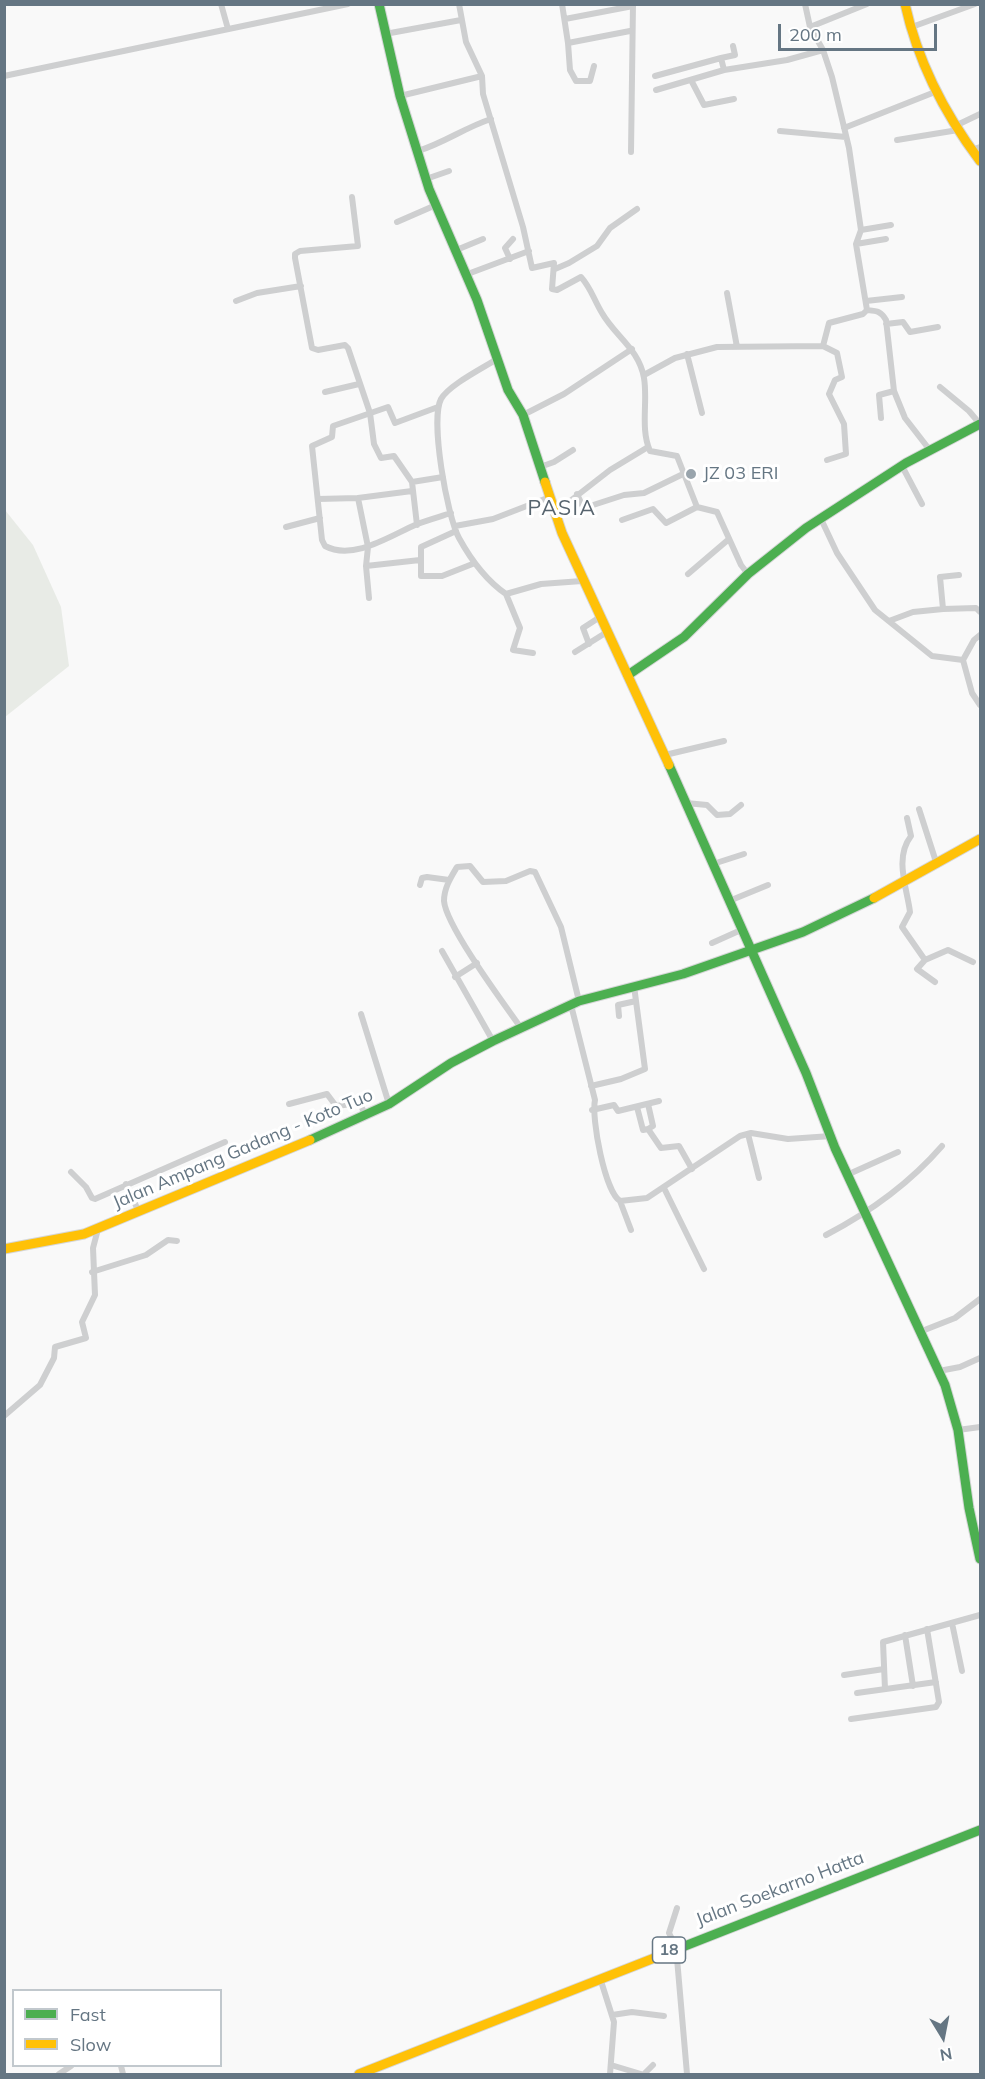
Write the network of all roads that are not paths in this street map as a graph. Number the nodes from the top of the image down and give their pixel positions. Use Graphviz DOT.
graph roads {
  1 [pos="221,4"];
  2 [pos="348,4"];
  3 [pos="459,4"];
  4 [pos="562,4"];
  5 [pos="805,4"];
  6 [pos="867,4"];
  7 [pos="905,4"];
  8 [pos="975,4"];
  9 [pos="380,5"];
  10 [pos="633,5"];
  11 [pos="566,18"];
  12 [pos="461,20"];
  13 [pos="810,27"];
  14 [pos="909,28"];
  15 [pos="228,29"];
  16 [pos="630,31"];
  17 [pos="385,34"];
  18 [pos="568,43"];
  19 [pos="733,46"];
  20 [pos="823,50"];
  21 [pos="721,58"];
  22 [pos="594,66"];
  23 [pos="724,70"];
  24 [pos="4,76"];
  25 [pos="482,76"];
  26 [pos="655,76"];
  27 [pos="691,80"];
  28 [pos="656,90"];
  29 [pos="934,92"];
  30 [pos="400,96"];
  31 [pos="734,99"];
  32 [pos="981,114"];
  33 [pos="491,119"];
  34 [pos="844,128"];
  35 [pos="957,128"];
  36 [pos="780,131"];
  37 [pos="846,137"];
  38 [pos="897,140"];
  39 [pos="976,148"];
  40 [pos="418,151"];
  41 [pos="631,152"];
  42 [pos="981,161"];
  43 [pos="449,171"];
  44 [pos="426,179"];
  45 [pos="352,197"];
  46 [pos="436,206"];
  47 [pos="637,208"];
  48 [pos="397,222"];
  49 [pos="891,225"];
  50 [pos="861,230"];
  51 [pos="483,239"];
  52 [pos="513,239"];
  53 [pos="886,239"];
  54 [pos="856,244"];
  55 [pos="454,251"];
  56 [pos="529,251"];
  57 [pos="510,260"];
  58 [pos="555,269"];
  59 [pos="465,275"];
  60 [pos="301,286"];
  61 [pos="727,293"];
  62 [pos="902,297"];
  63 [pos="236,301"];
  64 [pos="866,301"];
  65 [pos="867,310"];
  66 [pos="886,324"];
  67 [pos="938,327"];
  68 [pos="823,346"];
  69 [pos="737,347"];
  70 [pos="632,349"];
  71 [pos="687,354"];
  72 [pos="497,359"];
  73 [pos="644,375"];
  74 [pos="359,384"];
  75 [pos="940,387"];
  76 [pos="894,391"];
  77 [pos="325,392"];
  78 [pos="438,407"];
  79 [pos="370,413"];
  80 [pos="702,414"];
  81 [pos="524,415"];
  82 [pos="881,418"];
  83 [pos="980,424"];
  84 [pos="648,447"];
  85 [pos="929,449"];
  86 [pos="573,450"];
  87 [pos="828,460"];
  88 [pos="540,466"];
  89 [pos="902,466"];
  90 [pos="683,474"];
  91 [pos="443,477"];
  92 [pos="412,482"];
  93 [pos="412,491"];
  94 [pos="577,494"];
  95 [pos="550,497"];
  96 [pos="358,498"];
  97 [pos="318,499"];
  98 [pos="922,504"];
  99 [pos="697,507"];
  100 [pos="556,512"];
  101 [pos="451,513"];
  102 [pos="320,518"];
  103 [pos="821,519"];
  104 [pos="622,520"];
  105 [pos="417,525"];
  106 [pos="286,527"];
  107 [pos="456,529"];
  108 [pos="729,539"];
  109 [pos="368,547"];
  110 [pos="420,560"];
  111 [pos="475,563"];
  112 [pos="366,566"];
  113 [pos="688,574"];
  114 [pos="748,574"];
  115 [pos="959,575"];
  116 [pos="582,581"];
  117 [pos="506,594"];
  118 [pos="369,598"];
  119 [pos="943,609"];
  120 [pos="981,612"];
  121 [pos="600,617"];
  122 [pos="889,621"];
  123 [pos="607,632"];
  124 [pos="981,635"];
  125 [pos="589,644"];
  126 [pos="575,652"];
  127 [pos="533,653"];
  128 [pos="963,660"];
  129 [pos="628,675"];
  130 [pos="981,705"];
  131 [pos="724,741"];
  132 [pos="665,755"];
  133 [pos="685,803"];
  134 [pos="741,805"];
  135 [pos="919,809"];
  136 [pos="907,818"];
  137 [pos="981,840"];
  138 [pos="744,854"];
  139 [pos="713,864"];
  140 [pos="937,865"];
  141 [pos="449,880"];
  142 [pos="903,884"];
  143 [pos="420,885"];
  144 [pos="768,885"];
  145 [pos="729,901"];
  146 [pos="741,930"];
  147 [pos="711,943"];
  148 [pos="442,951"];
  149 [pos="752,952"];
  150 [pos="925,960"];
  151 [pos="973,962"];
  152 [pos="477,963"];
  153 [pos="455,977"];
  154 [pos="935,982"];
  155 [pos="634,986"];
  156 [pos="636,1001"];
  157 [pos="575,1003"];
  158 [pos="361,1014"];
  159 [pos="619,1016"];
  160 [pos="521,1029"];
  161 [pos="493,1041"];
  162 [pos="591,1086"];
  163 [pos="659,1101"];
  164 [pos="289,1104"];
  165 [pos="389,1104"];
  166 [pos="648,1104"];
  167 [pos="637,1107"];
  168 [pos="592,1110"];
  169 [pos="365,1115"];
  170 [pos="648,1129"];
  171 [pos="748,1134"];
  172 [pos="831,1136"];
  173 [pos="225,1142"];
  174 [pos="942,1146"];
  175 [pos="898,1152"];
  176 [pos="692,1169"];
  177 [pos="71,1172"];
  178 [pos="849,1174"];
  179 [pos="759,1178"];
  180 [pos="126,1184"];
  181 [pos="664,1188"];
  182 [pos="620,1202"];
  183 [pos="138,1210"];
  184 [pos="867,1214"];
  185 [pos="98,1229"];
  186 [pos="631,1230"];
  187 [pos="826,1235"];
  188 [pos="177,1241"];
  189 [pos="16,1247"];
  190 [pos="4,1249"];
  191 [pos="4,1255"];
  192 [pos="704,1269"];
  193 [pos="92,1272"];
  194 [pos="981,1299"];
  195 [pos="922,1331"];
  196 [pos="981,1358"];
  197 [pos="939,1371"];
  198 [pos="4,1416"];
  199 [pos="981,1427"];
  200 [pos="958,1430"];
  201 [pos="978,1537"];
  202 [pos="981,1558"];
  203 [pos="981,1616"];
  204 [pos="952,1623"];
  205 [pos="927,1629"];
  206 [pos="905,1635"];
  207 [pos="884,1669"];
  208 [pos="962,1671"];
  209 [pos="844,1675"];
  210 [pos="936,1682"];
  211 [pos="913,1686"];
  212 [pos="885,1689"];
  213 [pos="857,1693"];
  214 [pos="851,1719"];
  215 [pos="981,1830"];
  216 [pos="677,1908"];
  217 [pos="676,1947"];
  218 [pos="600,1978"];
  219 [pos="612,2015"];
  220 [pos="664,2016"];
  221 [pos="611,2065"];
  222 [pos="652,2065"];
  223 [pos="359,2074"];
  224 [pos="610,2074"];
  225 [pos="643,2074"];
  226 [pos="687,2074"];
  1 -- 15 [label="street"];
  2 -- 15 [label="street"];
  3 -- 12 [label="street"];
  4 -- 11 [label="street"];
  5 -- 13 [label="street"];
  6 -- 13 [label="street"];
  7 -- 14 [label="main road"];
  8 -- 14 [label="street"];
  9 -- 17 [label="main road"];
  10 -- 11 [label="street"];
  10 -- 16 [label="street"];
  11 -- 18 [label="street"];
  12 -- 17 [label="street"];
  12 -- 25 [label="street"];
  13 -- 20 [label="street"];
  14 -- 29 [label="main road"];
  15 -- 24 [label="street"];
  16 -- 18 [label="street"];
  16 -- 41 [label="street"];
  17 -- 30 [label="main road"];
  18 -- 22 [label="street"];
  19 -- 21 [label="street"];
  20 -- 23 [label="street"];
  20 -- 34 [label="street"];
  21 -- 23 [label="street"];
  21 -- 26 [label="street"];
  23 -- 27 [label="street"];
  25 -- 30 [label="street"];
  25 -- 33 [label="street"];
  27 -- 28 [label="street"];
  27 -- 31 [label="street"];
  29 -- 34 [label="street"];
  29 -- 35 [label="main road"];
  30 -- 40 [label="main road"];
  32 -- 35 [label="street"];
  33 -- 40 [label="street"];
  33 -- 56 [label="street"];
  34 -- 37 [label="street"];
  35 -- 38 [label="street"];
  35 -- 39 [label="main road"];
  36 -- 37 [label="street"];
  37 -- 50 [label="street"];
  39 -- 42 [label="main road"];
  40 -- 44 [label="main road"];
  43 -- 44 [label="street"];
  44 -- 46 [label="main road"];
  45 -- 60 [label="street"];
  46 -- 48 [label="street"];
  46 -- 55 [label="main road"];
  47 -- 58 [label="street"];
  49 -- 50 [label="street"];
  50 -- 54 [label="street"];
  51 -- 55 [label="street"];
  52 -- 57 [label="street"];
  53 -- 54 [label="street"];
  54 -- 64 [label="street"];
  55 -- 59 [label="main road"];
  56 -- 57 [label="street"];
  56 -- 58 [label="street"];
  57 -- 59 [label="street"];
  58 -- 70 [label="street"];
  59 -- 72 [label="main road"];
  60 -- 63 [label="street"];
  60 -- 74 [label="street"];
  61 -- 69 [label="street"];
  62 -- 64 [label="street"];
  64 -- 65 [label="street"];
  65 -- 66 [label="street"];
  65 -- 68 [label="street"];
  66 -- 67 [label="street"];
  66 -- 76 [label="street"];
  68 -- 69 [label="street"];
  68 -- 87 [label="street"];
  69 -- 71 [label="street"];
  70 -- 73 [label="street"];
  70 -- 81 [label="street"];
  71 -- 73 [label="street"];
  71 -- 80 [label="street"];
  72 -- 78 [label="street"];
  72 -- 81 [label="main road"];
  73 -- 84 [label="street"];
  74 -- 77 [label="street"];
  74 -- 79 [label="street"];
  75 -- 83 [label="street"];
  76 -- 82 [label="street"];
  76 -- 85 [label="street"];
  78 -- 79 [label="street"];
  78 -- 91 [label="street"];
  79 -- 92 [label="street"];
  79 -- 97 [label="street"];
  81 -- 88 [label="main road"];
  83 -- 85 [label="main road"];
  84 -- 90 [label="street"];
  84 -- 94 [label="street"];
  85 -- 89 [label="main road"];
  86 -- 88 [label="street"];
  88 -- 95 [label="main road"];
  89 -- 98 [label="street"];
  89 -- 103 [label="main road"];
  90 -- 94 [label="street"];
  90 -- 99 [label="street"];
  91 -- 92 [label="street"];
  91 -- 101 [label="street"];
  92 -- 93 [label="street"];
  93 -- 96 [label="street"];
  93 -- 105 [label="street"];
  94 -- 100 [label="street"];
  95 -- 100 [label="main road"];
  95 -- 107 [label="street"];
  96 -- 97 [label="street"];
  96 -- 109 [label="street"];
  97 -- 102 [label="street"];
  99 -- 104 [label="street"];
  99 -- 108 [label="street"];
  100 -- 116 [label="main road"];
  101 -- 105 [label="street"];
  101 -- 107 [label="street"];
  102 -- 106 [label="street"];
  102 -- 109 [label="street"];
  103 -- 114 [label="main road"];
  103 -- 122 [label="street"];
  105 -- 109 [label="street"];
  107 -- 110 [label="street"];
  107 -- 111 [label="street"];
  108 -- 113 [label="street"];
  108 -- 114 [label="street"];
  109 -- 112 [label="street"];
  110 -- 111 [label="street"];
  110 -- 112 [label="street"];
  111 -- 117 [label="street"];
  112 -- 118 [label="street"];
  114 -- 129 [label="main road"];
  115 -- 119 [label="street"];
  116 -- 117 [label="street"];
  116 -- 121 [label="main road"];
  117 -- 127 [label="street"];
  119 -- 120 [label="street"];
  119 -- 122 [label="street"];
  121 -- 123 [label="main road"];
  121 -- 125 [label="street"];
  122 -- 128 [label="street"];
  123 -- 125 [label="street"];
  123 -- 129 [label="main road"];
  124 -- 128 [label="street"];
  125 -- 126 [label="street"];
  128 -- 130 [label="street"];
  129 -- 132 [label="main road"];
  131 -- 132 [label="street"];
  132 -- 133 [label="main road"];
  133 -- 134 [label="street"];
  133 -- 139 [label="main road"];
  135 -- 140 [label="street"];
  136 -- 142 [label="street"];
  137 -- 140 [label="main road, Jalan Ampang Gadang - Koto Tuo"];
  138 -- 139 [label="street"];
  139 -- 145 [label="main road"];
  140 -- 142 [label="main road, Jalan Ampang Gadang - Koto Tuo"];
  141 -- 143 [label="street"];
  141 -- 152 [label="street"];
  141 -- 157 [label="street"];
  142 -- 149 [label="main road, Jalan Ampang Gadang - Koto Tuo"];
  142 -- 150 [label="street"];
  144 -- 145 [label="street"];
  145 -- 146 [label="main road"];
  146 -- 147 [label="street"];
  146 -- 149 [label="main road"];
  148 -- 153 [label="street"];
  149 -- 155 [label="main road, Jalan Ampang Gadang - Koto Tuo"];
  149 -- 172 [label="main road"];
  150 -- 151 [label="street"];
  150 -- 154 [label="street"];
  152 -- 153 [label="street"];
  152 -- 160 [label="street"];
  153 -- 161 [label="street"];
  155 -- 156 [label="street"];
  155 -- 157 [label="main road, Jalan Ampang Gadang - Koto Tuo"];
  156 -- 159 [label="street"];
  156 -- 162 [label="street"];
  157 -- 160 [label="main road, Jalan Ampang Gadang - Koto Tuo"];
  157 -- 162 [label="street"];
  158 -- 165 [label="street"];
  160 -- 161 [label="main road, Jalan Ampang Gadang - Koto Tuo"];
  161 -- 165 [label="main road, Jalan Ampang Gadang - Koto Tuo"];
  162 -- 168 [label="street"];
  163 -- 166 [label="street"];
  164 -- 169 [label="street"];
  165 -- 169 [label="main road, Jalan Ampang Gadang - Koto Tuo"];
  166 -- 167 [label="street"];
  166 -- 170 [label="street"];
  167 -- 168 [label="street"];
  167 -- 170 [label="street"];
  168 -- 182 [label="street"];
  169 -- 183 [label="main road, Jalan Ampang Gadang - Koto Tuo"];
  170 -- 176 [label="street"];
  171 -- 172 [label="street"];
  171 -- 176 [label="street"];
  171 -- 179 [label="street"];
  172 -- 178 [label="main road"];
  173 -- 180 [label="street"];
  174 -- 184 [label="street"];
  175 -- 178 [label="street"];
  176 -- 181 [label="street"];
  177 -- 180 [label="street"];
  178 -- 184 [label="main road"];
  180 -- 183 [label="street"];
  181 -- 182 [label="street"];
  181 -- 192 [label="street"];
  182 -- 186 [label="street"];
  183 -- 185 [label="main road, Jalan Ampang Gadang - Koto Tuo"];
  184 -- 187 [label="street"];
  184 -- 195 [label="main road"];
  185 -- 189 [label="main road, Jalan Ampang Gadang - Koto Tuo"];
  185 -- 193 [label="street"];
  188 -- 193 [label="street"];
  189 -- 190 [label="main road, Jalan Ampang Gadang - Koto Tuo"];
  189 -- 191 [label="street"];
  193 -- 198 [label="street"];
  194 -- 195 [label="street"];
  195 -- 197 [label="main road"];
  196 -- 197 [label="street"];
  197 -- 200 [label="main road"];
  199 -- 200 [label="street"];
  200 -- 201 [label="main road"];
  201 -- 202 [label="main road"];
  203 -- 204 [label="street"];
  204 -- 205 [label="street"];
  204 -- 208 [label="street"];
  205 -- 206 [label="street"];
  205 -- 210 [label="street"];
  206 -- 207 [label="street"];
  206 -- 211 [label="street"];
  207 -- 209 [label="street"];
  207 -- 212 [label="street"];
  210 -- 211 [label="street"];
  210 -- 214 [label="street"];
  211 -- 212 [label="street"];
  212 -- 213 [label="street"];
  215 -- 217 [label="main road, Jalan Soekarno Hatta / 18"];
  216 -- 217 [label="street"];
  217 -- 218 [label="main road, Jalan Soekarno Hatta / 18"];
  217 -- 226 [label="street"];
  218 -- 219 [label="street"];
  218 -- 223 [label="main road, Jalan Soekarno Hatta / 18"];
  219 -- 220 [label="street"];
  219 -- 221 [label="street"];
  221 -- 224 [label="street"];
  221 -- 225 [label="street"];
  222 -- 225 [label="street"];
}
